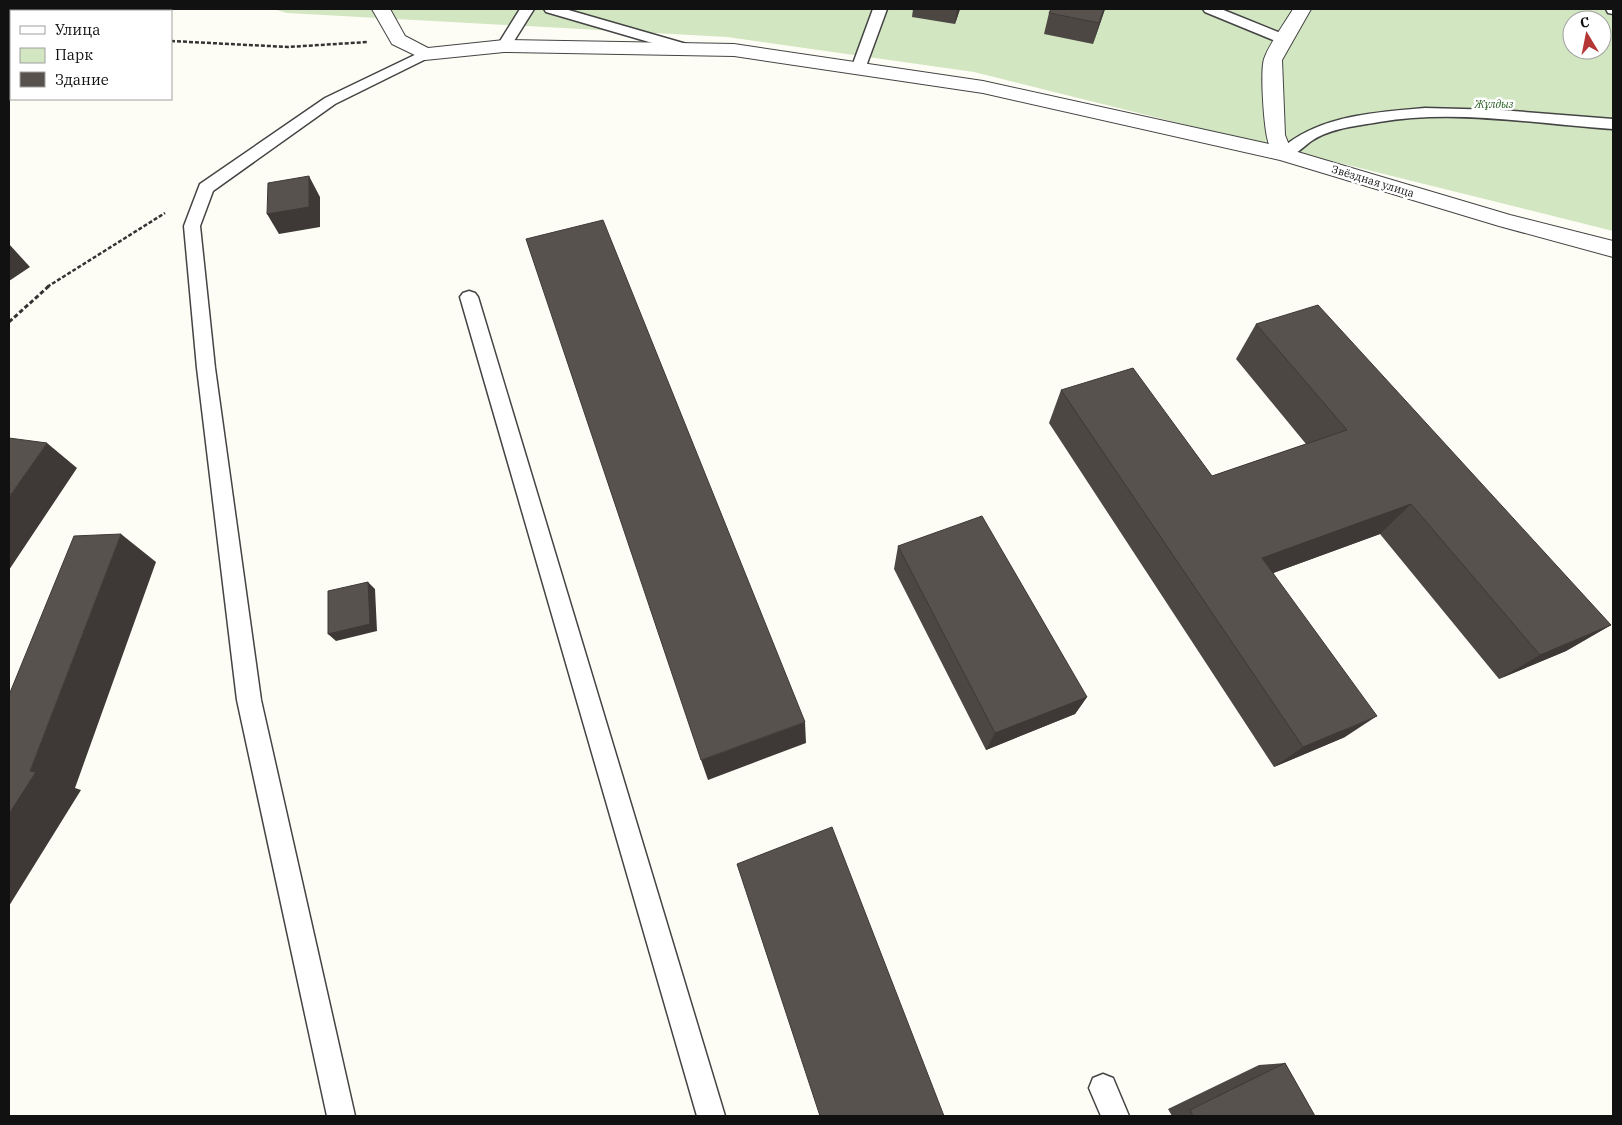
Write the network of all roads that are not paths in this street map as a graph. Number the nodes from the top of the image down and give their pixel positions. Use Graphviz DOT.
graph roads {
  1 [pos="381,9"];
  2 [pos="527,9"];
  3 [pos="551,9"];
  4 [pos="880,9"];
  5 [pos="1210,9"];
  6 [pos="1302,9"];
  7 [pos="1283,38"];
  8 [pos="504,46"];
  9 [pos="685,48"];
  10 [pos="425,54"];
  11 [pos="858,69"];
  12 [pos="1613,124"];
  13 [pos="1283,154"];
  14 [pos="1613,249"];
  15 [pos="470,296"];
  16 [pos="1103,1088"];
  17 [pos="341,1116"];
  18 [pos="711,1116"];
  19 [pos="1115,1116"];
  1 -- 10 [label="street"];
  2 -- 8 [label="lane"];
  3 -- 9 [label="lane"];
  4 -- 11 [label="lane"];
  5 -- 7 [label="lane"];
  6 -- 7 [label="street"];
  7 -- 13 [label="street"];
  8 -- 9 [label="street, Звёздная улица"];
  8 -- 10 [label="street, Звёздная улица"];
  9 -- 11 [label="street, Звёздная улица"];
  10 -- 17 [label="lane"];
  11 -- 13 [label="street, Звёздная улица"];
  12 -- 13 [label="lane"];
  13 -- 14 [label="street, Звёздная улица"];
  15 -- 18 [label="lane"];
  16 -- 19 [label="lane"];
}
